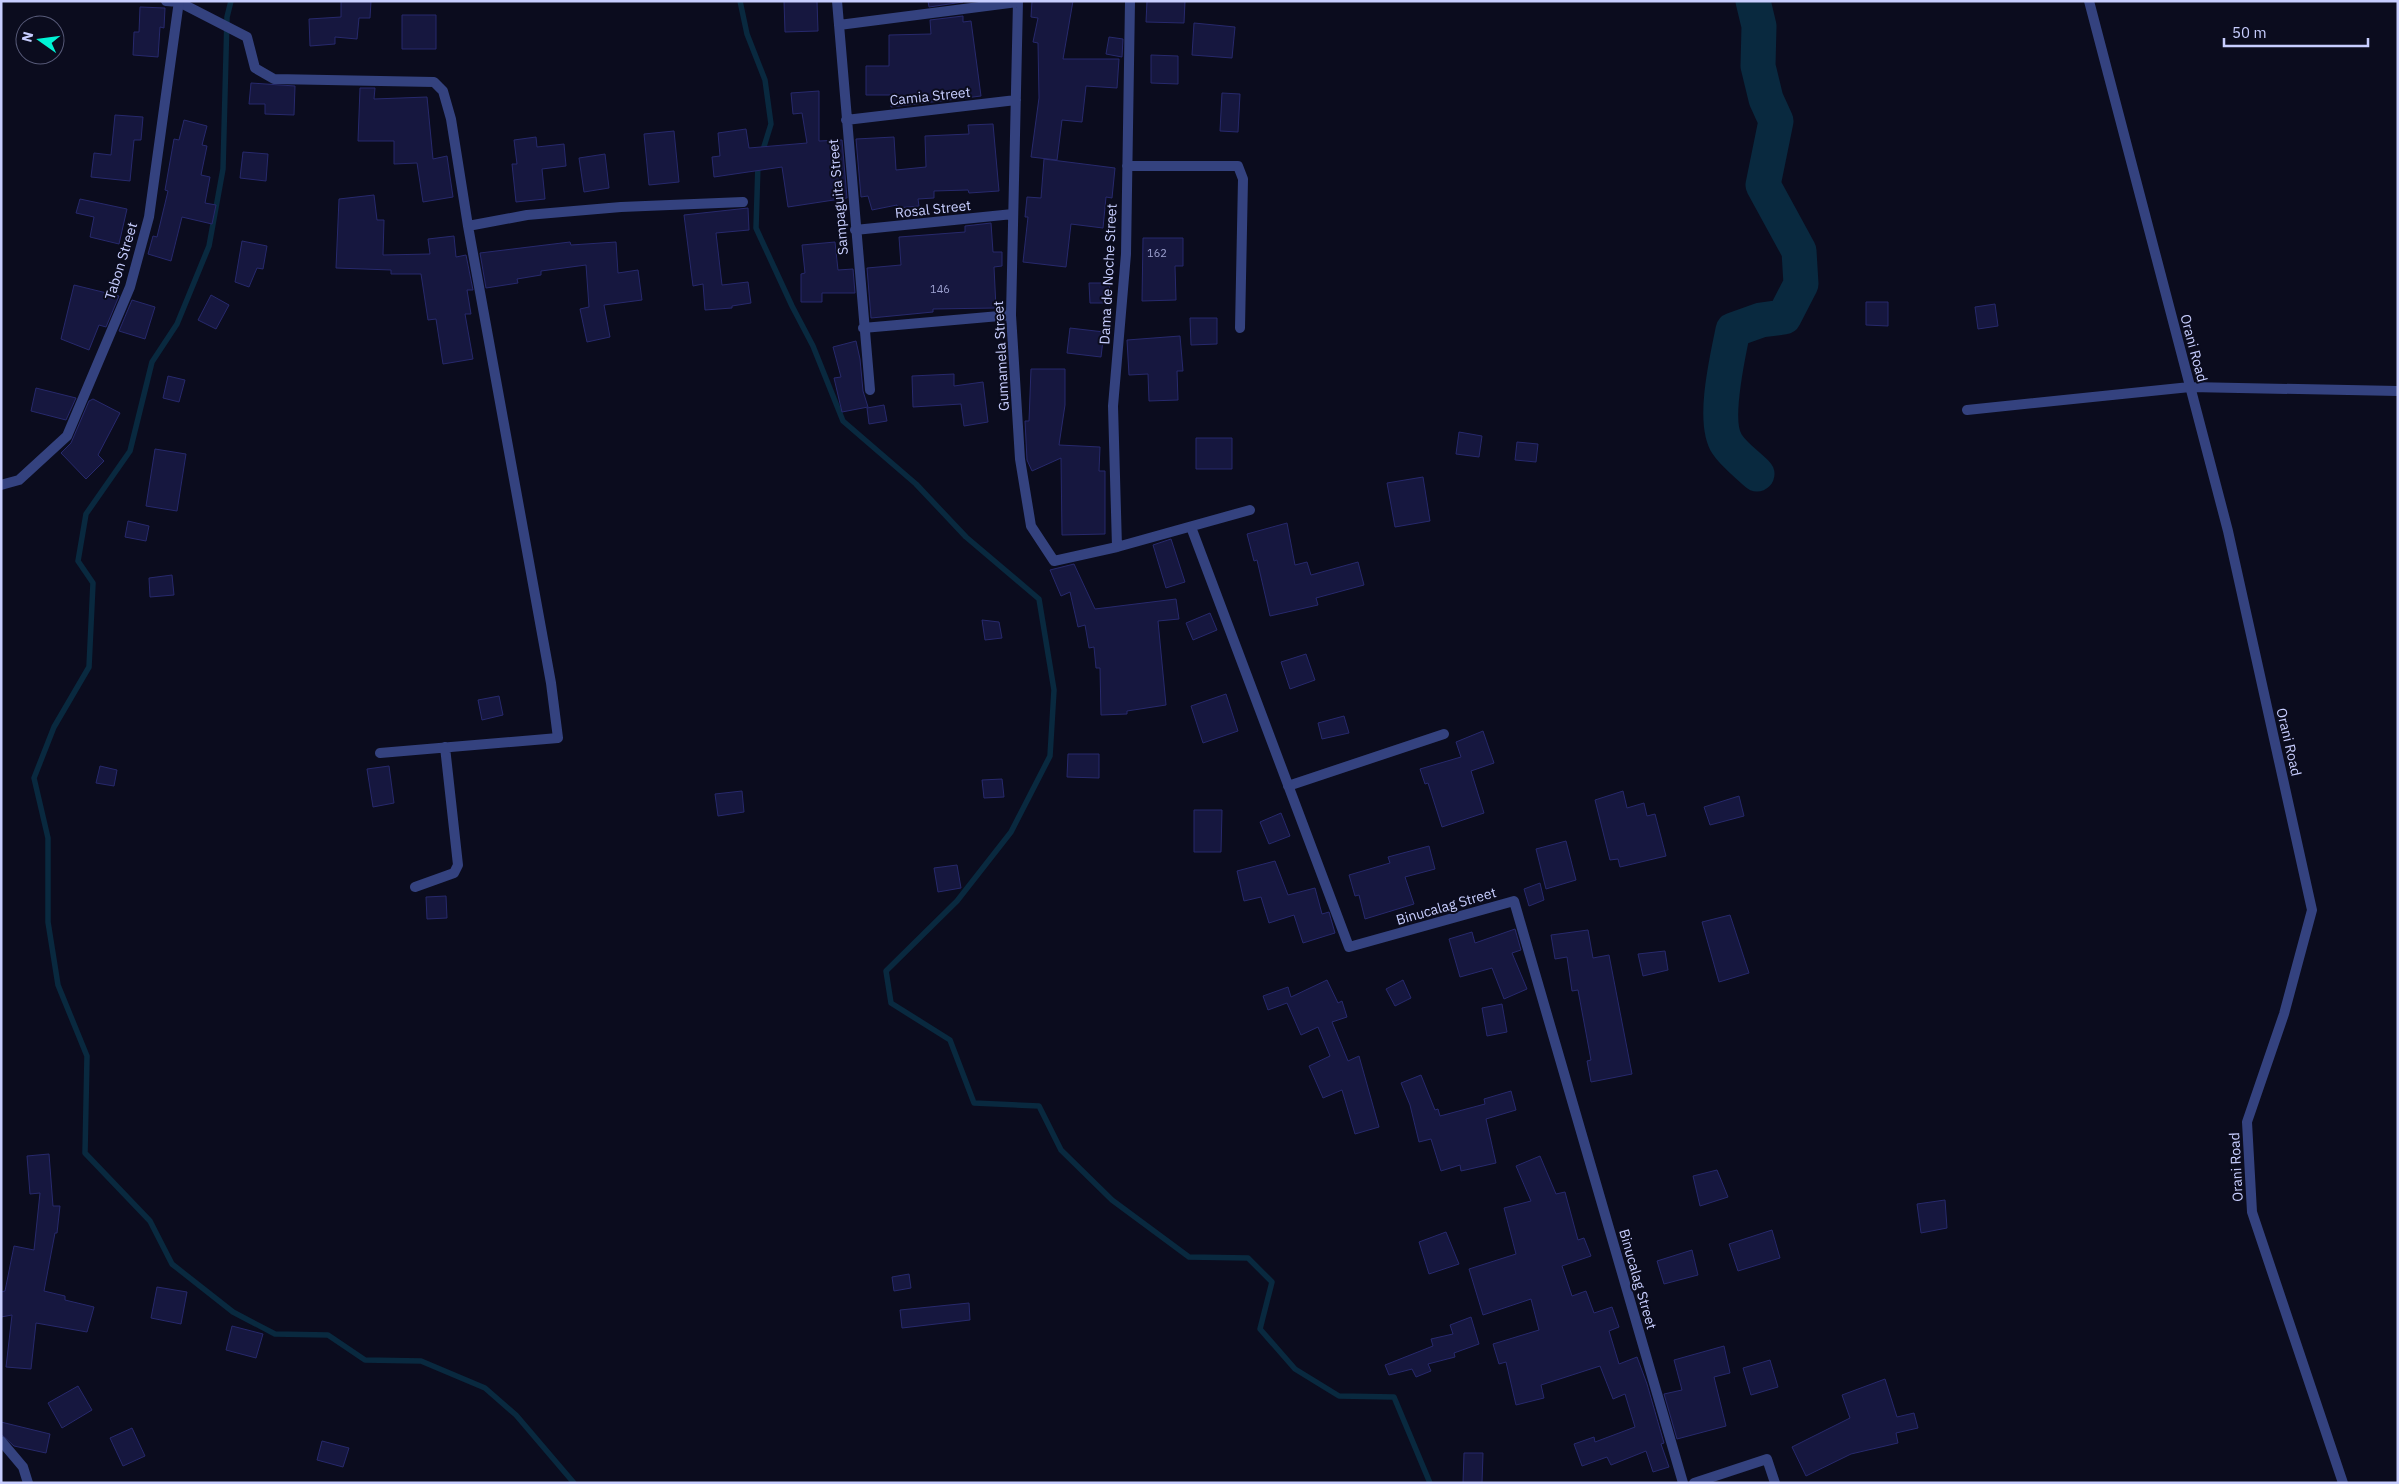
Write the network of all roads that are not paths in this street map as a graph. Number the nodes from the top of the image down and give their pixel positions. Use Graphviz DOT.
graph roads {
  1 [pos="166,1"];
  2 [pos="837,1"];
  3 [pos="1018,1"];
  4 [pos="1130,1"];
  5 [pos="2089,1"];
  6 [pos="179,2"];
  7 [pos="839,25"];
  8 [pos="1016,100"];
  9 [pos="846,120"];
  10 [pos="1127,166"];
  11 [pos="743,202"];
  12 [pos="1013,214"];
  13 [pos="468,226"];
  14 [pos="855,230"];
  15 [pos="1011,315"];
  16 [pos="863,328"];
  17 [pos="1240,328"];
  18 [pos="2190,387"];
  19 [pos="870,390"];
  20 [pos="2398,392"];
  21 [pos="1967,410"];
  22 [pos="1,485"];
  23 [pos="1250,510"];
  24 [pos="1191,527"];
  25 [pos="1117,547"];
  26 [pos="1444,734"];
  27 [pos="445,748"];
  28 [pos="380,753"];
  29 [pos="1288,786"];
  30 [pos="415,887"];
  31 [pos="1,1441"];
  32 [pos="28,1483"];
  33 [pos="1682,1483"];
  34 [pos="1694,1483"];
  35 [pos="1776,1483"];
  36 [pos="2343,1483"];
  1 -- 6 [label="street"];
  2 -- 7 [label="street, Sampaguita Street"];
  3 -- 7 [label="street"];
  3 -- 8 [label="street, Gumamela Street"];
  4 -- 10 [label="street, Dama de Noche Street"];
  5 -- 18 [label="street, Orani Road"];
  6 -- 13 [label="street"];
  6 -- 22 [label="street, Tabon Street"];
  7 -- 9 [label="street, Sampaguita Street"];
  8 -- 9 [label="street, Camia Street"];
  8 -- 12 [label="street, Gumamela Street"];
  9 -- 14 [label="street, Sampaguita Street"];
  10 -- 17 [label="street"];
  10 -- 25 [label="street, Dama de Noche Street"];
  11 -- 13 [label="street"];
  12 -- 14 [label="street, Rosal Street"];
  12 -- 15 [label="street, Gumamela Street"];
  13 -- 27 [label="street"];
  14 -- 16 [label="street, Sampaguita Street"];
  15 -- 16 [label="street"];
  15 -- 25 [label="street, Gumamela Street"];
  16 -- 19 [label="street, Sampaguita Street"];
  18 -- 20 [label="street"];
  18 -- 21 [label="street"];
  18 -- 36 [label="street, Orani Road"];
  23 -- 24 [label="street, Gumamela Street"];
  24 -- 25 [label="street, Gumamela Street"];
  24 -- 29 [label="street, Binucalag Street"];
  26 -- 29 [label="street"];
  27 -- 28 [label="street"];
  27 -- 30 [label="street"];
  29 -- 33 [label="street, Binucalag Street"];
  31 -- 32 [label="street"];
  34 -- 35 [label="street"];
}
